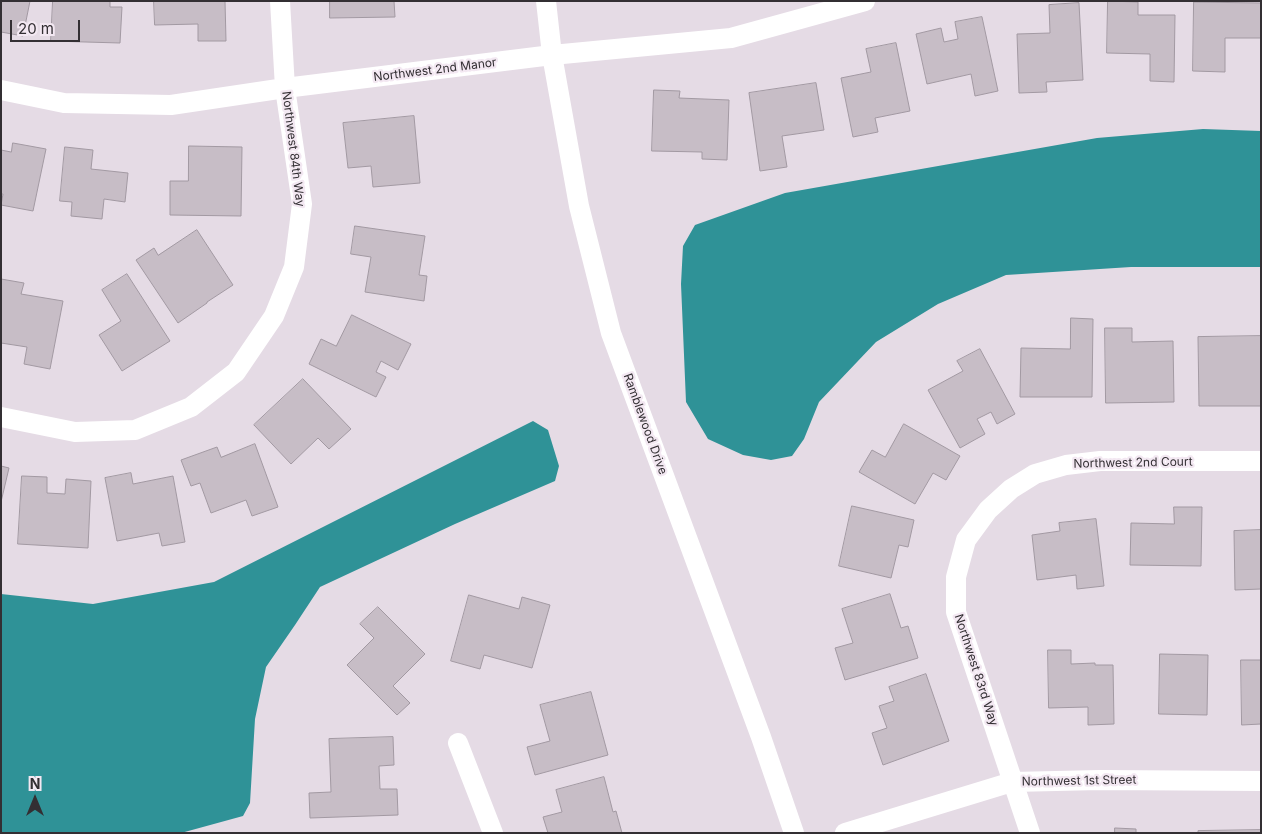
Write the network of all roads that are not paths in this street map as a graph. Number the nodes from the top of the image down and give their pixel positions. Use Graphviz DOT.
graph roads {
  1 [pos="280,1"];
  2 [pos="546,1"];
  3 [pos="865,1"];
  4 [pos="845,4"];
  5 [pos="552,55"];
  6 [pos="285,88"];
  7 [pos="1,90"];
  8 [pos="1,417"];
  9 [pos="1261,461"];
  10 [pos="988,510"];
  11 [pos="458,743"];
  12 [pos="1261,781"];
  13 [pos="1012,782"];
  14 [pos="493,833"];
  15 [pos="794,833"];
  16 [pos="846,833"];
  17 [pos="1030,833"];
  1 -- 6 [label="street, Northwest 84th Way"];
  2 -- 5 [label="street, Ramblewood Drive"];
  3 -- 4 [label="street, Northwest 2nd Manor"];
  4 -- 5 [label="street, Northwest 2nd Manor"];
  5 -- 6 [label="street, Northwest 2nd Manor"];
  5 -- 15 [label="street, Ramblewood Drive"];
  6 -- 7 [label="street, Northwest 2nd Manor"];
  6 -- 8 [label="street, Northwest 84th Way"];
  9 -- 10 [label="street, Northwest 2nd Court"];
  10 -- 13 [label="street, Northwest 83rd Way"];
  11 -- 14 [label="street"];
  12 -- 13 [label="street, Northwest 1st Street"];
  13 -- 16 [label="street, Northwest 1st Street"];
  13 -- 17 [label="street, Northwest 83rd Way"];
}
